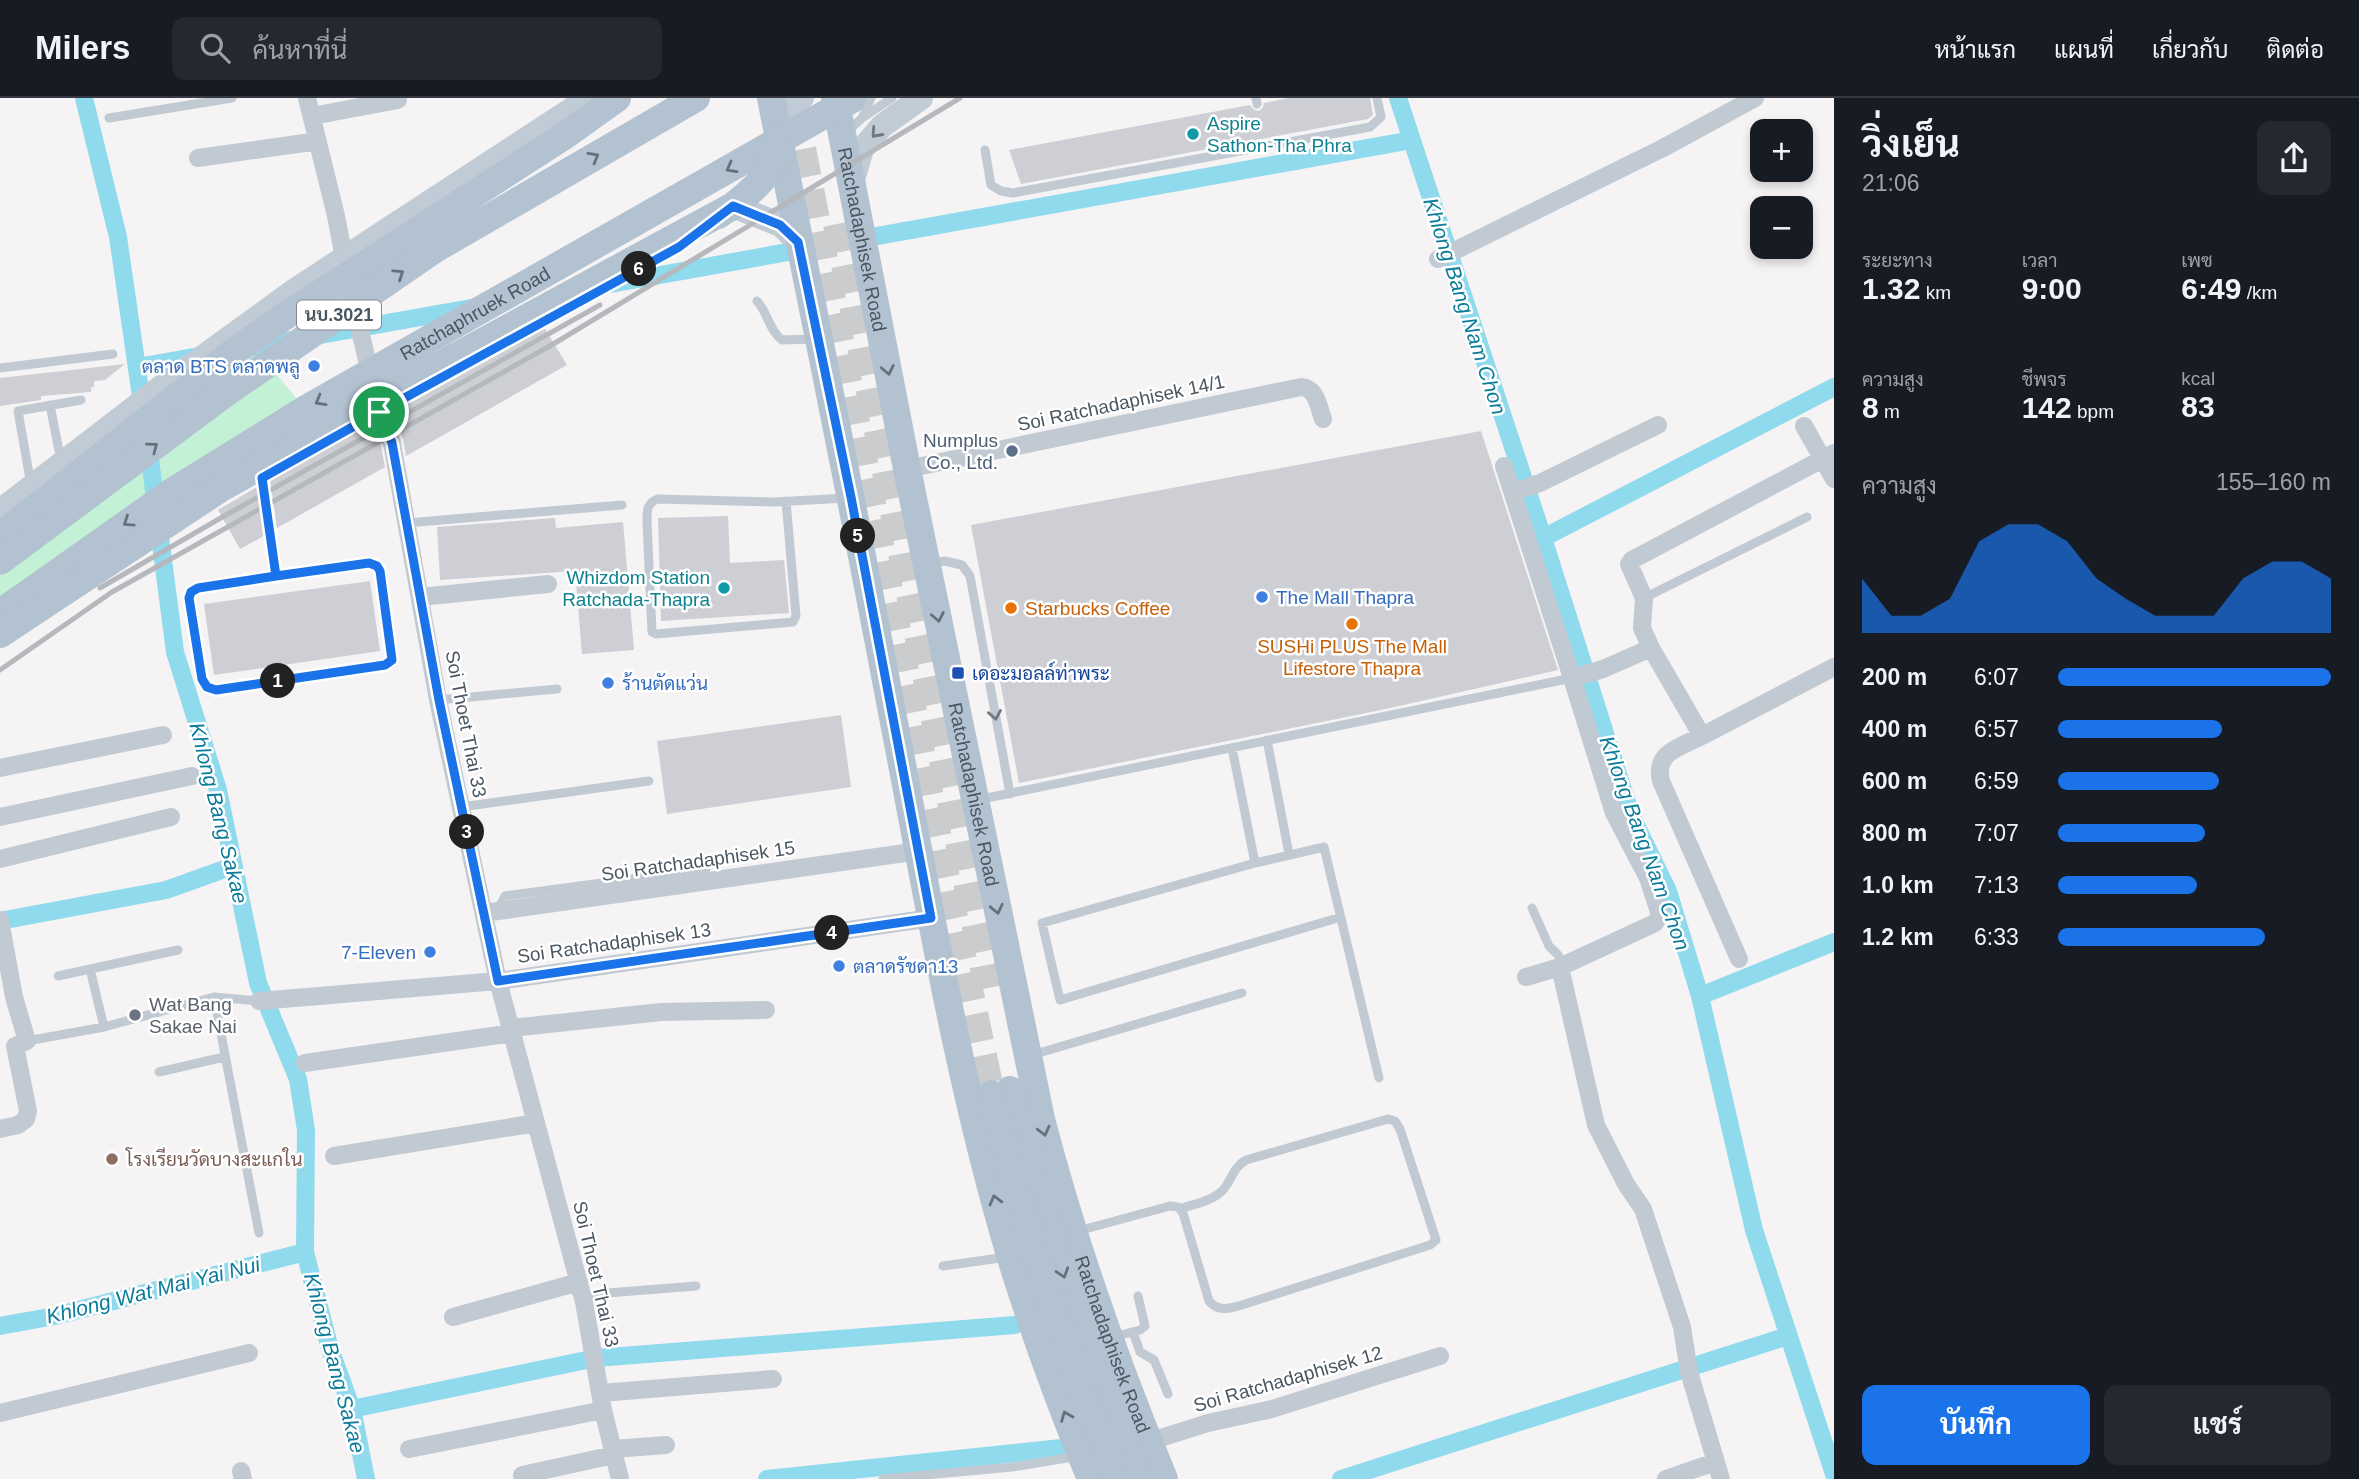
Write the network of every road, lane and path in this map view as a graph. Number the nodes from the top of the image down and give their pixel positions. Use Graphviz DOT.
graph roads {
  1 [pos="232,98"];
  2 [pos="307,98"];
  3 [pos="589,98"];
  4 [pos="617,98"];
  5 [pos="630,98"];
  6 [pos="696,98"];
  7 [pos="802,98"];
  8 [pos="835,98"];
  9 [pos="871,98"];
  10 [pos="892,98"];
  11 [pos="921,98"];
  12 [pos="1377,98"];
  13 [pos="1755,98"];
  14 [pos="398,100"];
  15 [pos="770,104"];
  16 [pos="312,116"];
  17 [pos="853,117"];
  18 [pos="109,118"];
  19 [pos="564,136"];
  20 [pos="318,141"];
  21 [pos="985,150"];
  22 [pos="198,158"];
  23 [pos="852,183"];
  24 [pos="733,206"];
  25 [pos="798,242"];
  26 [pos="344,258"];
  27 [pos="1439,259"];
  28 [pos="757,301"];
  29 [pos="819,339"];
  30 [pos="113,354"];
  31 [pos="0,368"];
  32 [pos="81,400"];
  33 [pos="50,405"];
  34 [pos="379,412"];
  35 [pos="1323,419"];
  36 [pos="1658,425"];
  37 [pos="1804,426"];
  38 [pos="1828,456"];
  39 [pos="62,463"];
  40 [pos="1504,466"];
  41 [pos="907,470"];
  42 [pos="262,478"];
  43 [pos="1834,479"];
  44 [pos="31,486"];
  45 [pos="1519,490"];
  46 [pos="851,497"];
  47 [pos="786,501"];
  48 [pos="622,505"];
  49 [pos="0,511"];
  50 [pos="1807,517"];
  51 [pos="406,523"];
  52 [pos="0,536"];
  53 [pos="0,561"];
  54 [pos="927,563"];
  55 [pos="276,576"];
  56 [pos="548,584"];
  57 [pos="420,597"];
  58 [pos="1644,598"];
  59 [pos="0,613"];
  60 [pos="0,634"];
  61 [pos="0,648"];
  62 [pos="1651,648"];
  63 [pos="1834,667"];
  64 [pos="1576,677"];
  65 [pos="557,690"];
  66 [pos="439,700"];
  67 [pos="163,735"];
  68 [pos="1702,736"];
  69 [pos="1267,740"];
  70 [pos="1232,748"];
  71 [pos="0,768"];
  72 [pos="192,776"];
  73 [pos="649,781"];
  74 [pos="1010,794"];
  75 [pos="974,800"];
  76 [pos="461,807"];
  77 [pos="0,817"];
  78 [pos="170,817"];
  79 [pos="919,851"];
  80 [pos="1289,854"];
  81 [pos="0,859"];
  82 [pos="1255,863"];
  83 [pos="706,869"];
  84 [pos="1532,908"];
  85 [pos="490,912"];
  86 [pos="1341,917"];
  87 [pos="931,918"];
  88 [pos="1,925"];
  89 [pos="178,950"];
  90 [pos="1740,959"];
  91 [pos="1562,966"];
  92 [pos="90,969"];
  93 [pos="58,976"];
  94 [pos="1526,977"];
  95 [pos="498,981"];
  96 [pos="1242,993"];
  97 [pos="214,997"];
  98 [pos="7,998"];
  99 [pos="259,1001"];
  100 [pos="766,1010"];
  101 [pos="104,1027"];
  102 [pos="511,1031"];
  103 [pos="16,1045"];
  104 [pos="1027,1056"];
  105 [pos="225,1057"];
  106 [pos="305,1063"];
  107 [pos="159,1072"];
  108 [pos="1379,1078"];
  109 [pos="536,1123"];
  110 [pos="0,1129"];
  111 [pos="334,1156"];
  112 [pos="1180,1209"];
  113 [pos="259,1233"];
  114 [pos="1073,1233"];
  115 [pos="1011,1256"];
  116 [pos="943,1266"];
  117 [pos="579,1282"];
  118 [pos="696,1286"];
  119 [pos="1138,1296"];
  120 [pos="584,1302"];
  121 [pos="453,1317"];
  122 [pos="1120,1335"];
  123 [pos="249,1353"];
  124 [pos="1440,1356"];
  125 [pos="773,1379"];
  126 [pos="1168,1394"];
  127 [pos="602,1402"];
  128 [pos="0,1413"];
  129 [pos="1148,1442"];
  130 [pos="666,1445"];
  131 [pos="409,1449"];
  132 [pos="613,1452"];
  133 [pos="1012,1467"];
  134 [pos="1086,1467"];
  135 [pos="1718,1471"];
  136 [pos="522,1475"];
  137 [pos="620,1479"];
  138 [pos="883,1479"];
  139 [pos="1011,1479"];
  140 [pos="1118,1479"];
  141 [pos="1140,1479"];
  142 [pos="1164,1479"];
  143 [pos="1666,1479"];
  1 -- 18 [label="lane"];
  2 -- 16 [label="street, Soi Thoet Thai 33"];
  3 -- 26 [label="main road, นบ.3021"];
  4 -- 19 [label="main road"];
  5 -- 19 [label="main road"];
  53 -- 6 [label="main road, นบ.3021, one-way"];
  7 -- 15 [label="main road"];
  8 -- 17 [label="main road, Ratchadaphisek Road"];
  9 -- 17 [label="lane"];
  10 -- 17 [label="lane"];
  11 -- 23 [label="main road, one-way"];
  12 -- 21 [label="lane"];
  13 -- 27 [label="street"];
  14 -- 16 [label="street"];
  15 -- 24 [label="main road"];
  15 -- 25 [label="main road"];
  16 -- 20 [label="street, Soi Thoet Thai 33"];
  17 -- 23 [label="main road, Ratchadaphisek Road"];
  17 -- 59 [label="main road, Ratchaphruek Road, one-way"];
  19 -- 52 [label="main road"];
  20 -- 22 [label="street"];
  20 -- 26 [label="street, Soi Thoet Thai 33"];
  23 -- 41 [label="main road, Ratchadaphisek Road, one-way"];
  24 -- 25 [label="main road"];
  24 -- 34 [label="main road, Ratchaphruek Road"];
  24 -- 60 [label="main road"];
  25 -- 29 [label="main road"];
  26 -- 34 [label="street, Soi Thoet Thai 33"];
  26 -- 39 [label="main road, นบ.3021"];
  28 -- 29 [label="lane"];
  29 -- 46 [label="main road"];
  30 -- 31 [label="lane"];
  32 -- 33 [label="lane"];
  33 -- 39 [label="lane"];
  33 -- 44 [label="lane"];
  34 -- 42 [label="main road, Ratchaphruek Road"];
  34 -- 51 [label="street, Soi Thoet Thai 33"];
  35 -- 41 [label="street, Soi Ratchadaphisek 14/1"];
  36 -- 45 [label="street"];
  37 -- 38 [label="street"];
  38 -- 43 [label="street"];
  38 -- 58 [label="street"];
  39 -- 44 [label="main road, นบ.3021"];
  40 -- 45 [label="street"];
  41 -- 54 [label="main road, Ratchadaphisek Road"];
  42 -- 55 [label="lane"];
  42 -- 61 [label="main road, Ratchaphruek Road"];
  44 -- 49 [label="main road, นบ.3021"];
  45 -- 64 [label="street"];
  46 -- 47 [label="lane"];
  46 -- 79 [label="main road"];
  47 -- 47 [label="lane"];
  48 -- 51 [label="lane"];
  50 -- 58 [label="lane"];
  51 -- 57 [label="street, Soi Thoet Thai 33"];
  54 -- 74 [label="lane, one-way"];
  54 -- 75 [label="main road, Ratchadaphisek Road, one-way"];
  55 -- 55 [label="lane"];
  56 -- 57 [label="street"];
  57 -- 66 [label="street, Soi Thoet Thai 33"];
  58 -- 62 [label="street"];
  62 -- 64 [label="street"];
  62 -- 68 [label="street"];
  63 -- 68 [label="street"];
  64 -- 69 [label="lane"];
  64 -- 91 [label="street"];
  65 -- 66 [label="lane"];
  66 -- 76 [label="street, Soi Thoet Thai 33"];
  67 -- 71 [label="street"];
  68 -- 90 [label="street"];
  69 -- 70 [label="lane"];
  69 -- 80 [label="lane"];
  70 -- 74 [label="lane"];
  70 -- 82 [label="lane"];
  72 -- 77 [label="street"];
  73 -- 76 [label="lane"];
  74 -- 75 [label="lane"];
  75 -- 104 [label="main road, Ratchadaphisek Road, one-way"];
  76 -- 85 [label="street, Soi Thoet Thai 33"];
  78 -- 81 [label="street"];
  79 -- 85 [label="street, Soi Ratchadaphisek 15"];
  79 -- 87 [label="main road"];
  80 -- 82 [label="lane"];
  80 -- 86 [label="lane"];
  82 -- 86 [label="lane"];
  83 -- 85 [label="lane"];
  84 -- 91 [label="lane"];
  85 -- 95 [label="street, Soi Thoet Thai 33"];
  86 -- 108 [label="lane"];
  87 -- 95 [label="street, Soi Ratchadaphisek 13"];
  115 -- 87 [label="main road, one-way"];
  88 -- 98 [label="street"];
  89 -- 92 [label="lane"];
  91 -- 94 [label="street"];
  91 -- 135 [label="street"];
  92 -- 93 [label="lane"];
  92 -- 101 [label="lane"];
  95 -- 99 [label="street, Soi Ratchadaphisek 13"];
  95 -- 102 [label="street, Soi Thoet Thai 33"];
  96 -- 104 [label="lane"];
  97 -- 99 [label="lane"];
  97 -- 101 [label="lane"];
  97 -- 105 [label="lane"];
  98 -- 103 [label="street"];
  100 -- 102 [label="street"];
  101 -- 103 [label="lane"];
  102 -- 106 [label="street"];
  102 -- 109 [label="street, Soi Thoet Thai 33"];
  103 -- 110 [label="street"];
  104 -- 114 [label="main road, Ratchadaphisek Road, one-way"];
  105 -- 107 [label="lane"];
  105 -- 113 [label="lane"];
  109 -- 111 [label="street"];
  109 -- 117 [label="street, Soi Thoet Thai 33"];
  112 -- 112 [label="lane"];
  112 -- 114 [label="lane"];
  114 -- 122 [label="main road, Ratchadaphisek Road"];
  115 -- 116 [label="lane"];
  134 -- 115 [label="main road, one-way"];
  117 -- 120 [label="street, Soi Thoet Thai 33"];
  117 -- 121 [label="street"];
  118 -- 120 [label="lane"];
  119 -- 122 [label="lane"];
  120 -- 127 [label="street, Soi Thoet Thai 33"];
  122 -- 126 [label="lane"];
  122 -- 129 [label="main road, Ratchadaphisek Road"];
  123 -- 128 [label="street"];
  124 -- 129 [label="street, Soi Ratchadaphisek 12"];
  125 -- 127 [label="street"];
  127 -- 131 [label="street"];
  127 -- 132 [label="street, Soi Thoet Thai 33"];
  129 -- 142 [label="main road, Ratchadaphisek Road"];
  130 -- 132 [label="street"];
  132 -- 136 [label="street"];
  132 -- 137 [label="street, Soi Thoet Thai 33"];
  133 -- 134 [label="lane"];
  133 -- 138 [label="lane"];
  133 -- 139 [label="lane"];
  135 -- 143 [label="street"];
  140 -- 141 [label="main road, one-way"];
}
